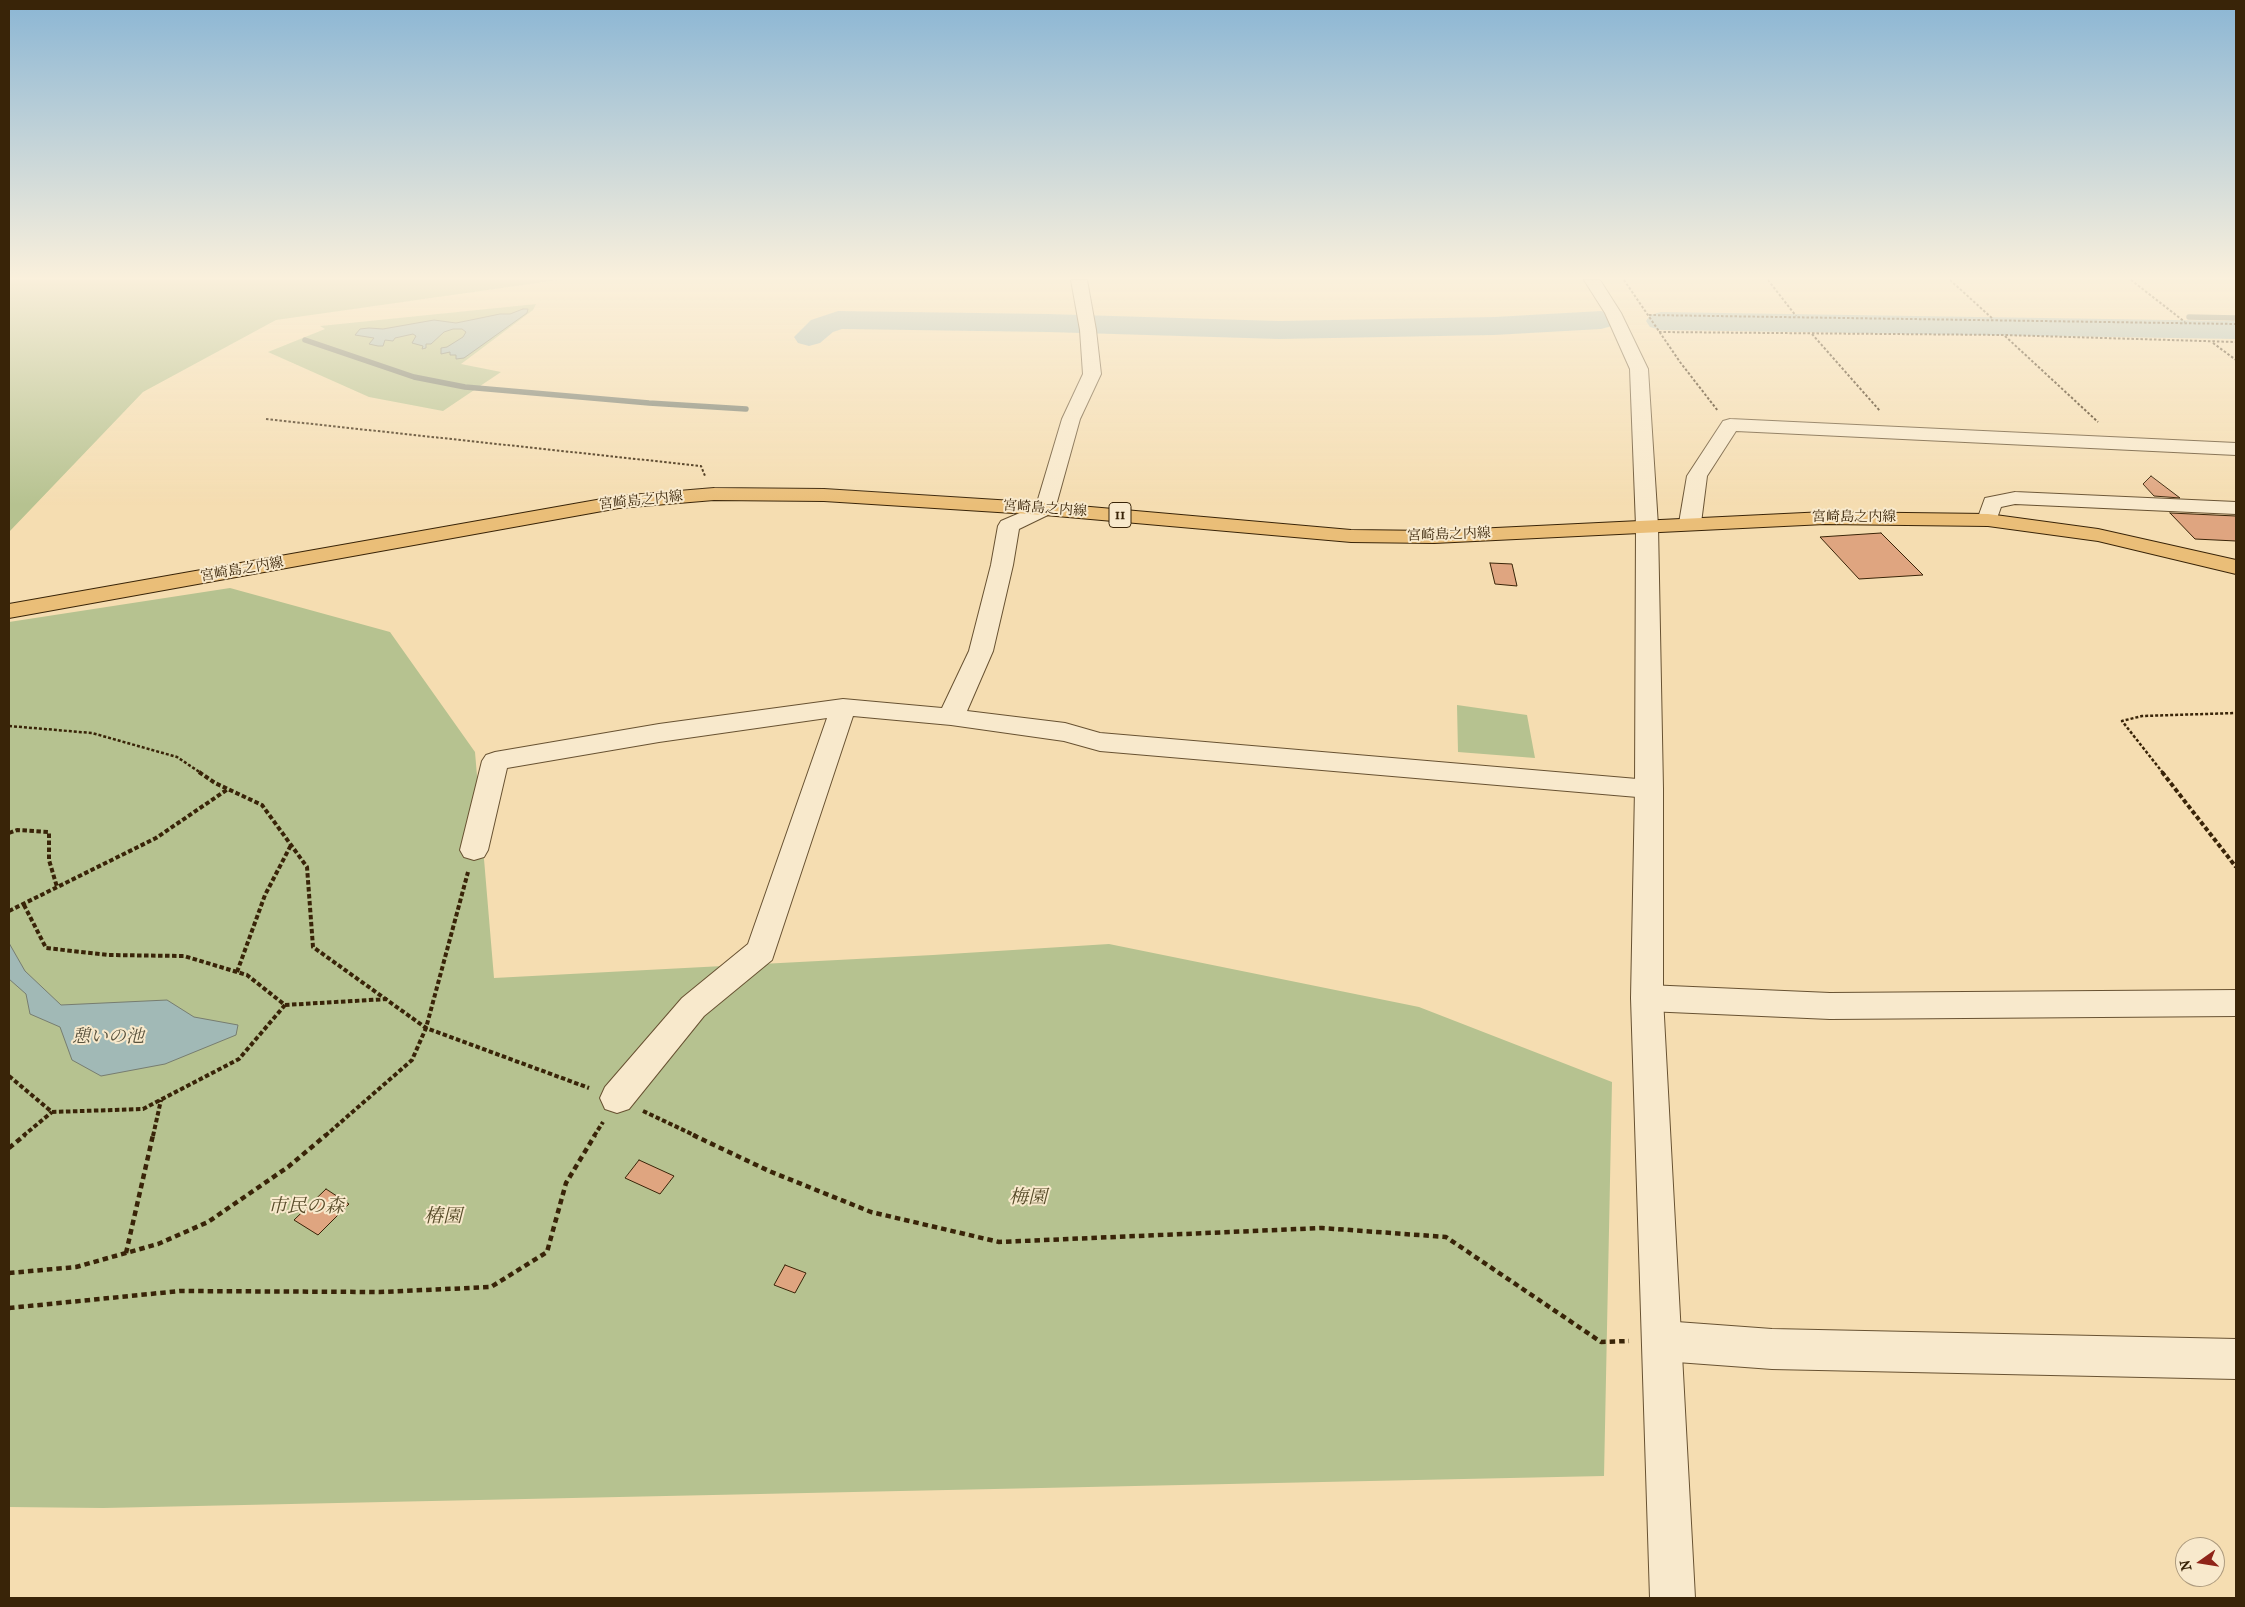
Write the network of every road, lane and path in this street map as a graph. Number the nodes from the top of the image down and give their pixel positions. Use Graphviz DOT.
graph roads {
  1 [pos="1090,355"];
  2 [pos="1632,355"];
  3 [pos="1677,355"];
  4 [pos="1830,355"];
  5 [pos="2026,355"];
  6 [pos="266,419"];
  7 [pos="1730,425"];
  8 [pos="1899,433"];
  9 [pos="2122,444"];
  10 [pos="2236,448"];
  11 [pos="714,494"];
  12 [pos="2236,508"];
  13 [pos="1045,509"];
  14 [pos="1988,520"];
  15 [pos="1690,523"];
  16 [pos="1647,526"];
  17 [pos="2236,567"];
  18 [pos="9,611"];
  19 [pos="843,707"];
  20 [pos="2236,713"];
  21 [pos="951,717"];
  22 [pos="9,726"];
  23 [pos="228,789"];
  24 [pos="1649,789"];
  25 [pos="9,832"];
  26 [pos="291,845"];
  27 [pos="474,850"];
  28 [pos="2236,867"];
  29 [pos="57,887"];
  30 [pos="24,904"];
  31 [pos="9,911"];
  32 [pos="237,972"];
  33 [pos="1647,998"];
  34 [pos="387,999"];
  35 [pos="2236,1003"];
  36 [pos="285,1005"];
  37 [pos="426,1028"];
  38 [pos="9,1076"];
  39 [pos="617,1098"];
  40 [pos="161,1100"];
  41 [pos="52,1112"];
  42 [pos="9,1148"];
  43 [pos="126,1253"];
  44 [pos="9,1273"];
  45 [pos="9,1308"];
  46 [pos="1663,1341"];
  47 [pos="2236,1359"];
  48 [pos="1673,1598"];
  1 -- 13 [label="street"];
  2 -- 16 [label="street"];
  3 -- 7 [label="path"];
  4 -- 8 [label="path"];
  5 -- 9 [label="path"];
  6 -- 11 [label="path"];
  7 -- 8 [label="street"];
  7 -- 15 [label="street"];
  8 -- 9 [label="street"];
  9 -- 10 [label="street"];
  11 -- 13 [label="main road, 宮崎島之内線 / 11"];
  11 -- 18 [label="main road, 宮崎島之内線 / 11"];
  12 -- 14 [label="street"];
  13 -- 16 [label="main road, 宮崎島之内線 / 11"];
  13 -- 21 [label="street"];
  14 -- 15 [label="main road, 宮崎島之内線 / 11"];
  14 -- 17 [label="main road, 宮崎島之内線 / 11"];
  15 -- 16 [label="main road, 宮崎島之内線 / 11"];
  16 -- 24 [label="street"];
  19 -- 21 [label="street"];
  19 -- 27 [label="street"];
  19 -- 39 [label="street"];
  20 -- 28 [label="path"];
  21 -- 24 [label="street"];
  22 -- 23 [label="path"];
  23 -- 26 [label="path"];
  23 -- 29 [label="path"];
  24 -- 33 [label="street"];
  25 -- 29 [label="path"];
  26 -- 32 [label="path"];
  26 -- 34 [label="path"];
  27 -- 37 [label="path"];
  29 -- 30 [label="path"];
  30 -- 31 [label="path"];
  30 -- 32 [label="path"];
  32 -- 36 [label="path"];
  33 -- 35 [label="street"];
  33 -- 46 [label="street"];
  34 -- 36 [label="path"];
  34 -- 37 [label="path"];
  36 -- 40 [label="path"];
  37 -- 39 [label="path"];
  37 -- 43 [label="path"];
  38 -- 41 [label="path"];
  39 -- 45 [label="path"];
  39 -- 46 [label="path"];
  40 -- 41 [label="path"];
  40 -- 43 [label="path"];
  41 -- 42 [label="path"];
  43 -- 44 [label="path"];
  46 -- 47 [label="street"];
  46 -- 48 [label="street"];
}
